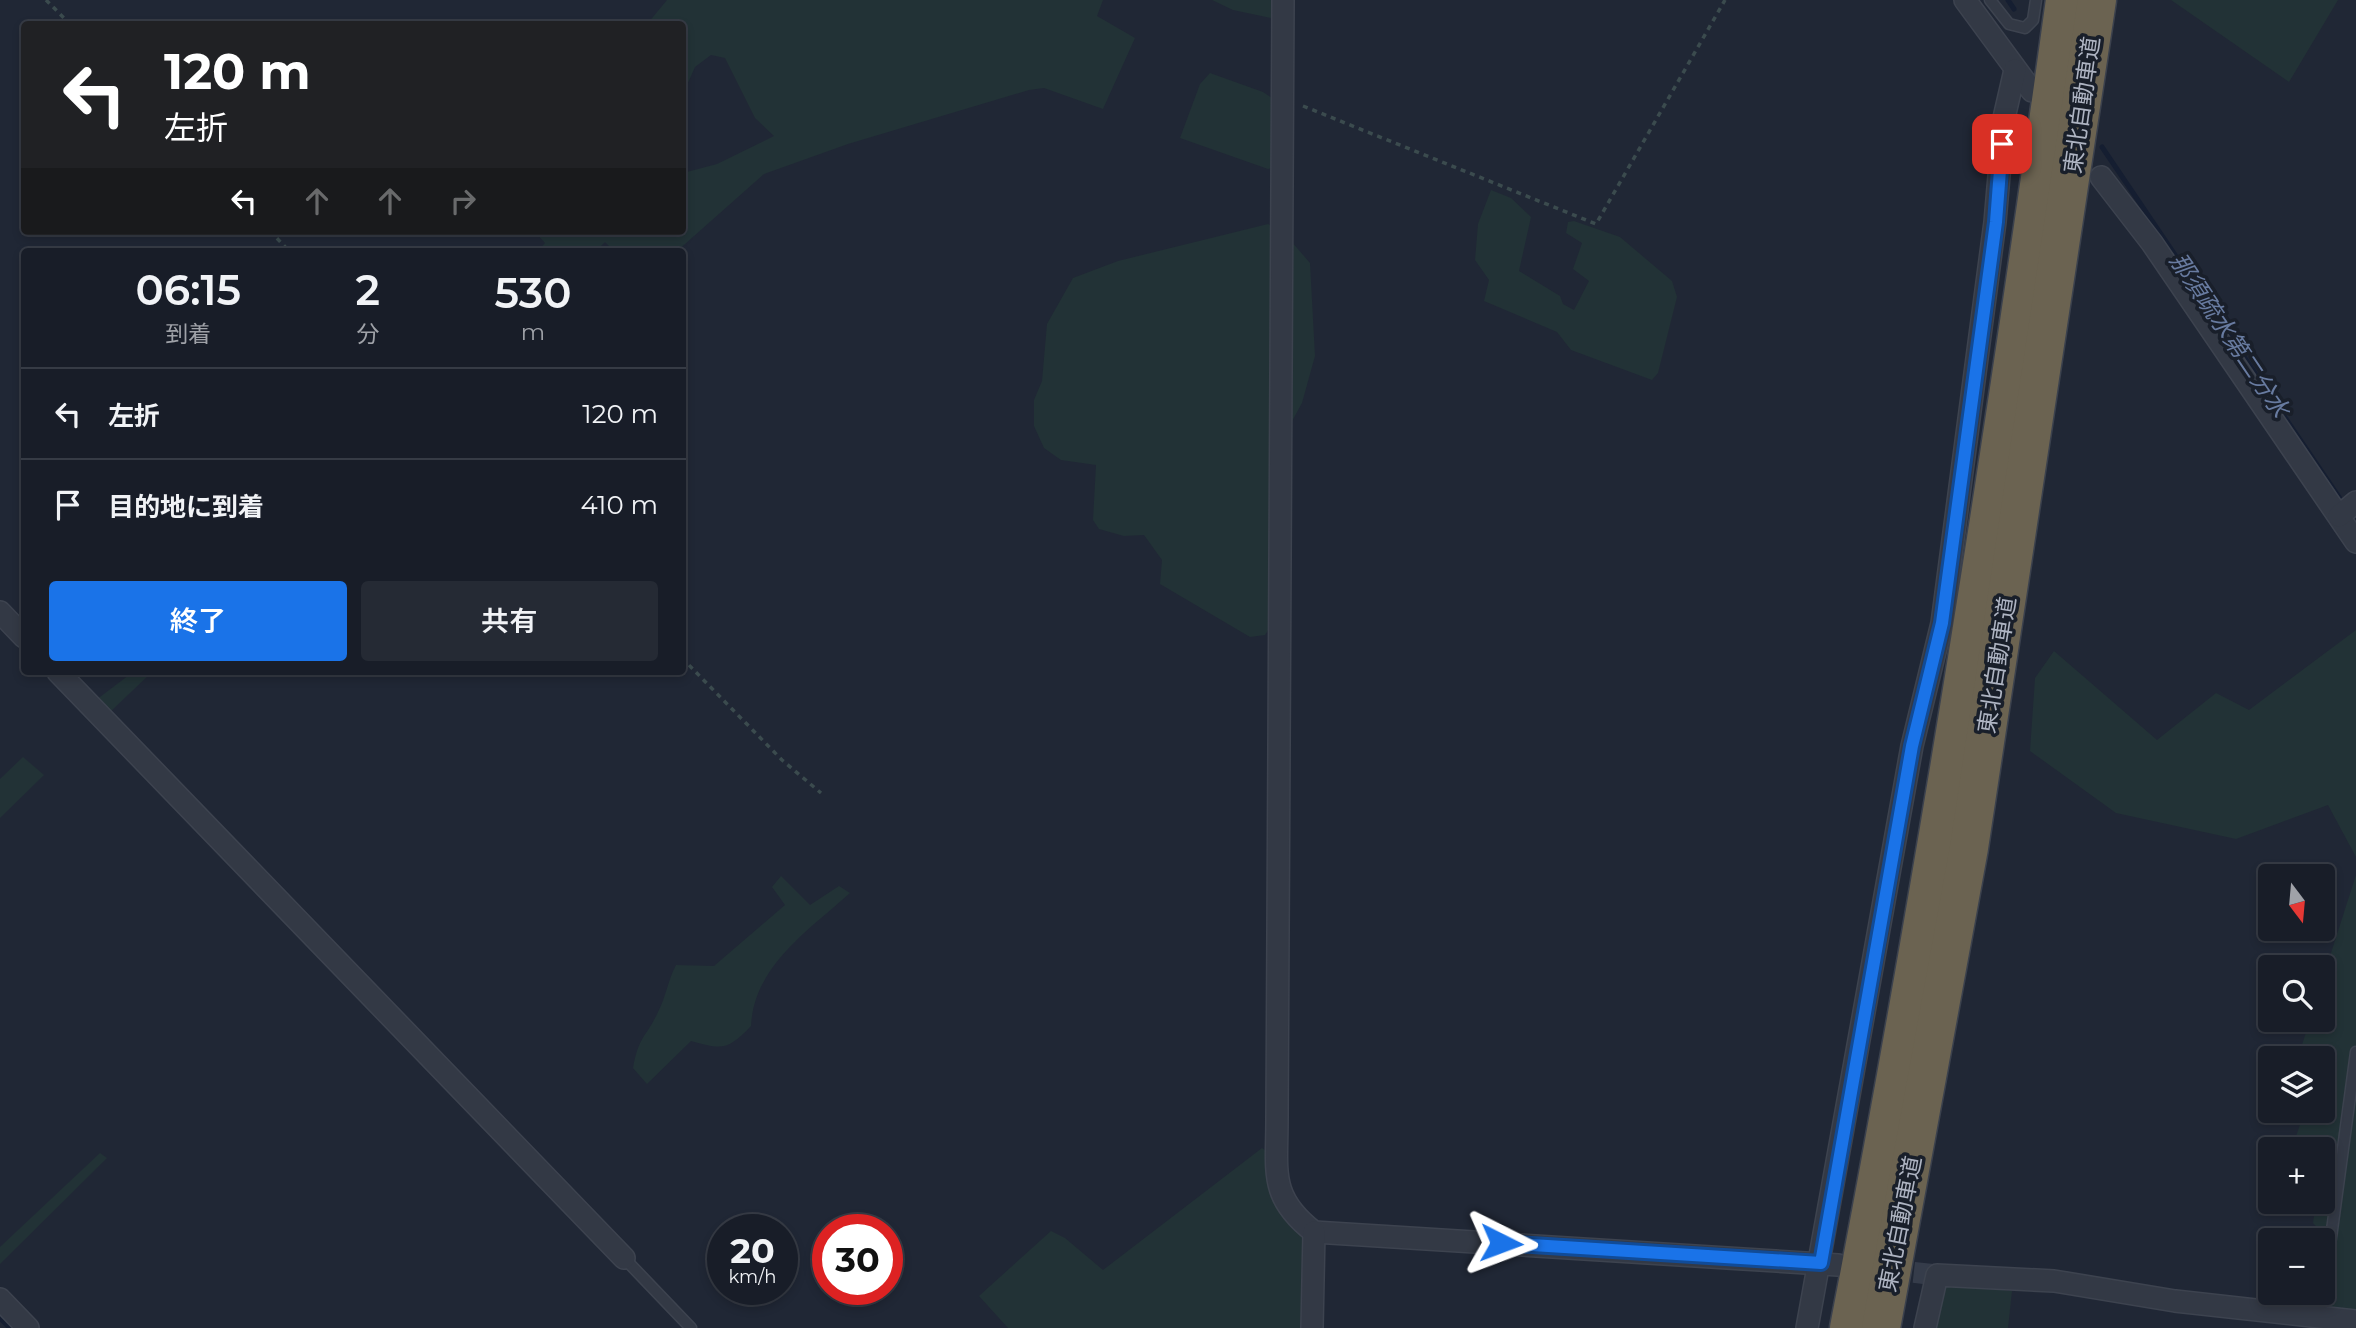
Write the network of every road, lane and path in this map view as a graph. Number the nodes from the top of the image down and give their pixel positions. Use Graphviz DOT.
graph roads {
  1 [pos="46,0"];
  2 [pos="1283,0"];
  3 [pos="1725,0"];
  4 [pos="1965,0"];
  5 [pos="1990,0"];
  6 [pos="2036,0"];
  7 [pos="2065,0"];
  8 [pos="2097,0"];
  9 [pos="67,21"];
  10 [pos="2015,70"];
  11 [pos="2032,91"];
  12 [pos="1283,98"];
  13 [pos="2101,177"];
  14 [pos="274,235"];
  15 [pos="286,248"];
  16 [pos="2356,502"];
  17 [pos="2339,516"];
  18 [pos="2356,542"];
  19 [pos="0,612"];
  20 [pos="21,635"];
  21 [pos="686,661"];
  22 [pos="61,675"];
  23 [pos="821,793"];
  24 [pos="2356,1052"];
  25 [pos="1314,1232"];
  26 [pos="624,1258"];
  27 [pos="1830,1264"];
  28 [pos="0,1299"];
  29 [pos="2320,1319"];
  30 [pos="2356,1321"];
  31 [pos="28,1328"];
  32 [pos="691,1328"];
  33 [pos="1312,1328"];
  34 [pos="1807,1328"];
  35 [pos="1849,1328"];
  36 [pos="1881,1328"];
  37 [pos="1926,1328"];
  1 -- 9 [label="path"];
  2 -- 12 [label="street"];
  3 -- 12 [label="path"];
  4 -- 10 [label="street"];
  5 -- 6 [label="lane"];
  7 -- 35 [label="highway, 東北自動車道"];
  8 -- 36 [label="highway, 東北自動車道"];
  10 -- 11 [label="street"];
  10 -- 27 [label="street"];
  12 -- 25 [label="street"];
  13 -- 17 [label="street"];
  14 -- 15 [label="path"];
  16 -- 17 [label="street"];
  17 -- 18 [label="street"];
  19 -- 20 [label="street"];
  21 -- 23 [label="path"];
  22 -- 26 [label="street"];
  24 -- 29 [label="lane"];
  25 -- 27 [label="street"];
  25 -- 33 [label="street"];
  26 -- 32 [label="lane"];
  27 -- 34 [label="street"];
  28 -- 31 [label="street"];
  29 -- 30 [label="street"];
  29 -- 37 [label="street"];
}
